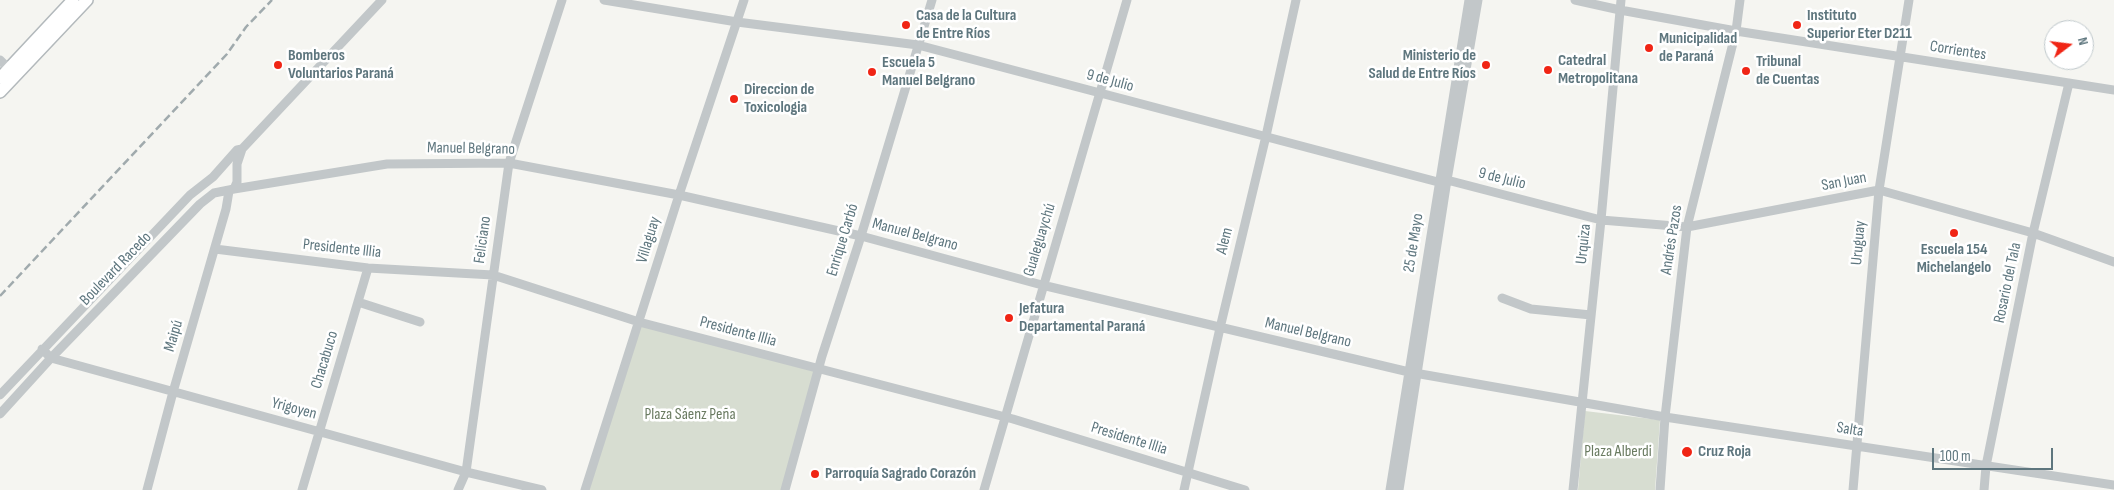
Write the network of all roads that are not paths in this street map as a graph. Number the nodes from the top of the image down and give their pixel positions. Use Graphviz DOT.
graph roads {
  1 [pos="87,0"];
  2 [pos="382,0"];
  3 [pos="562,0"];
  4 [pos="604,0"];
  5 [pos="744,0"];
  6 [pos="932,0"];
  7 [pos="1127,0"];
  8 [pos="1296,0"];
  9 [pos="1469,0"];
  10 [pos="1478,0"];
  11 [pos="1575,0"];
  12 [pos="1621,0"];
  13 [pos="1740,0"];
  14 [pos="1909,0"];
  15 [pos="68,2"];
  16 [pos="1620,10"];
  17 [pos="738,22"];
  18 [pos="1736,31"];
  19 [pos="918,45"];
  20 [pos="1900,58"];
  21 [pos="0,60"];
  22 [pos="9,69"];
  23 [pos="0,78"];
  24 [pos="2069,83"];
  25 [pos="2114,90"];
  26 [pos="0,92"];
  27 [pos="1099,94"];
  28 [pos="1266,136"];
  29 [pos="242,149"];
  30 [pos="509,163"];
  31 [pos="220,169"];
  32 [pos="236,176"];
  33 [pos="213,177"];
  34 [pos="1443,181"];
  35 [pos="228,190"];
  36 [pos="1879,190"];
  37 [pos="679,195"];
  38 [pos="1601,220"];
  39 [pos="1687,227"];
  40 [pos="2033,234"];
  41 [pos="861,236"];
  42 [pos="215,249"];
  43 [pos="2114,262"];
  44 [pos="368,268"];
  45 [pos="493,275"];
  46 [pos="1042,285"];
  47 [pos="1502,298"];
  48 [pos="358,302"];
  49 [pos="1591,315"];
  50 [pos="420,322"];
  51 [pos="639,322"];
  52 [pos="1220,328"];
  53 [pos="42,349"];
  54 [pos="50,358"];
  55 [pos="819,368"];
  56 [pos="1413,372"];
  57 [pos="173,392"];
  58 [pos="0,395"];
  59 [pos="1582,404"];
  60 [pos="0,414"];
  61 [pos="1665,417"];
  62 [pos="1004,418"];
  63 [pos="320,431"];
  64 [pos="1856,446"];
  65 [pos="1986,466"];
  66 [pos="466,472"];
  67 [pos="1188,472"];
  68 [pos="2114,485"];
  69 [pos="147,490"];
  70 [pos="302,490"];
  71 [pos="458,490"];
  72 [pos="542,490"];
  73 [pos="585,490"];
  74 [pos="785,490"];
  75 [pos="984,490"];
  76 [pos="1184,490"];
  77 [pos="1246,490"];
  78 [pos="1390,490"];
  79 [pos="1399,490"];
  80 [pos="1573,490"];
  81 [pos="1660,490"];
  82 [pos="1852,490"];
  83 [pos="1984,490"];
  1 -- 26 [label="main road"];
  2 -- 29 [label="street, Boulevard Racedo"];
  3 -- 30 [label="street, Feliciano"];
  4 -- 17 [label="street, 9 de Julio"];
  5 -- 17 [label="street, Villaguay"];
  6 -- 19 [label="street, Enrique Carbó"];
  7 -- 27 [label="street, Gualeguaychú"];
  8 -- 28 [label="street, Alem"];
  9 -- 34 [label="street, 25 de Mayo"];
  10 -- 34 [label="street, 25 de Mayo"];
  11 -- 16 [label="street, Corrientes"];
  12 -- 16 [label="street, Urquiza"];
  13 -- 18 [label="street, Andrés Pazos"];
  14 -- 20 [label="street, Uruguay"];
  15 -- 22 [label="main road"];
  16 -- 18 [label="street, Corrientes"];
  16 -- 38 [label="street, Urquiza"];
  17 -- 19 [label="street, 9 de Julio"];
  17 -- 37 [label="street, Villaguay"];
  18 -- 20 [label="street, Corrientes"];
  18 -- 39 [label="street, Andrés Pazos"];
  19 -- 27 [label="street, 9 de Julio"];
  19 -- 41 [label="street, Enrique Carbó"];
  20 -- 24 [label="street, Corrientes"];
  20 -- 36 [label="street, Uruguay"];
  21 -- 22 [label="street"];
  22 -- 23 [label="main road"];
  24 -- 25 [label="street, Corrientes"];
  24 -- 40 [label="street, Rosario del Tala"];
  27 -- 28 [label="street, 9 de Julio"];
  27 -- 46 [label="street, Gualeguaychú"];
  28 -- 34 [label="street, 9 de Julio"];
  28 -- 52 [label="street, Alem"];
  29 -- 31 [label="street, Boulevard Racedo"];
  29 -- 32 [label="street, Boulevard Racedo"];
  30 -- 35 [label="street, Manuel Belgrano"];
  30 -- 37 [label="street, Manuel Belgrano"];
  30 -- 45 [label="street, Feliciano"];
  31 -- 32 [label="street"];
  31 -- 33 [label="street, Boulevard Racedo"];
  32 -- 35 [label="street, Boulevard Racedo"];
  33 -- 35 [label="street"];
  33 -- 53 [label="street, Boulevard Racedo"];
  34 -- 38 [label="street, 9 de Julio"];
  34 -- 56 [label="street, 25 de Mayo"];
  35 -- 42 [label="street, Maipú"];
  35 -- 54 [label="street, Boulevard Racedo"];
  36 -- 39 [label="street, San Juan"];
  36 -- 40 [label="street, San Juan"];
  36 -- 64 [label="street, Uruguay"];
  37 -- 41 [label="street, Manuel Belgrano"];
  37 -- 51 [label="street, Villaguay"];
  38 -- 39 [label="street, San Juan"];
  38 -- 49 [label="street, Urquiza"];
  39 -- 61 [label="street, Andrés Pazos"];
  40 -- 43 [label="street, San Juan"];
  40 -- 65 [label="street, Rosario del Tala"];
  41 -- 46 [label="street, Manuel Belgrano"];
  41 -- 55 [label="street, Enrique Carbó"];
  42 -- 44 [label="street, Presidente Illia"];
  42 -- 57 [label="street, Maipú"];
  44 -- 45 [label="street, Presidente Illia"];
  44 -- 48 [label="street, Chacabuco"];
  45 -- 51 [label="street, Presidente Illia"];
  45 -- 66 [label="street, Feliciano"];
  46 -- 52 [label="street, Manuel Belgrano"];
  46 -- 62 [label="street, Gualeguaychú"];
  47 -- 49 [label="street"];
  48 -- 50 [label="street"];
  48 -- 63 [label="street, Chacabuco"];
  49 -- 59 [label="street, Urquiza"];
  51 -- 55 [label="street, Presidente Illia"];
  51 -- 73 [label="street, Villaguay"];
  52 -- 56 [label="street, Manuel Belgrano"];
  52 -- 67 [label="street, Alem"];
  53 -- 54 [label="street"];
  53 -- 58 [label="street, Boulevard Racedo"];
  54 -- 57 [label="street, Yrigoyen"];
  54 -- 60 [label="street, Boulevard Racedo"];
  55 -- 62 [label="street, Presidente Illia"];
  55 -- 74 [label="street, Enrique Carbó"];
  56 -- 59 [label="street, Manuel Belgrano"];
  56 -- 78 [label="street, 25 de Mayo"];
  56 -- 79 [label="street, 25 de Mayo"];
  57 -- 63 [label="street, Yrigoyen"];
  57 -- 69 [label="street, Maipú"];
  59 -- 61 [label="street, Salta"];
  59 -- 80 [label="street, Urquiza"];
  61 -- 64 [label="street, Salta"];
  61 -- 81 [label="street, Andrés Pazos"];
  62 -- 67 [label="street, Presidente Illia"];
  62 -- 75 [label="street, Gualeguaychú"];
  63 -- 66 [label="street, Yrigoyen"];
  63 -- 70 [label="street, Chacabuco"];
  64 -- 65 [label="street, Salta"];
  64 -- 82 [label="street, Uruguay"];
  65 -- 68 [label="street, Salta"];
  65 -- 83 [label="street, Rosario del Tala"];
  66 -- 71 [label="street, Feliciano"];
  66 -- 72 [label="street, Yrigoyen"];
  67 -- 76 [label="street, Alem"];
  67 -- 77 [label="street, Presidente Illia"];
}
